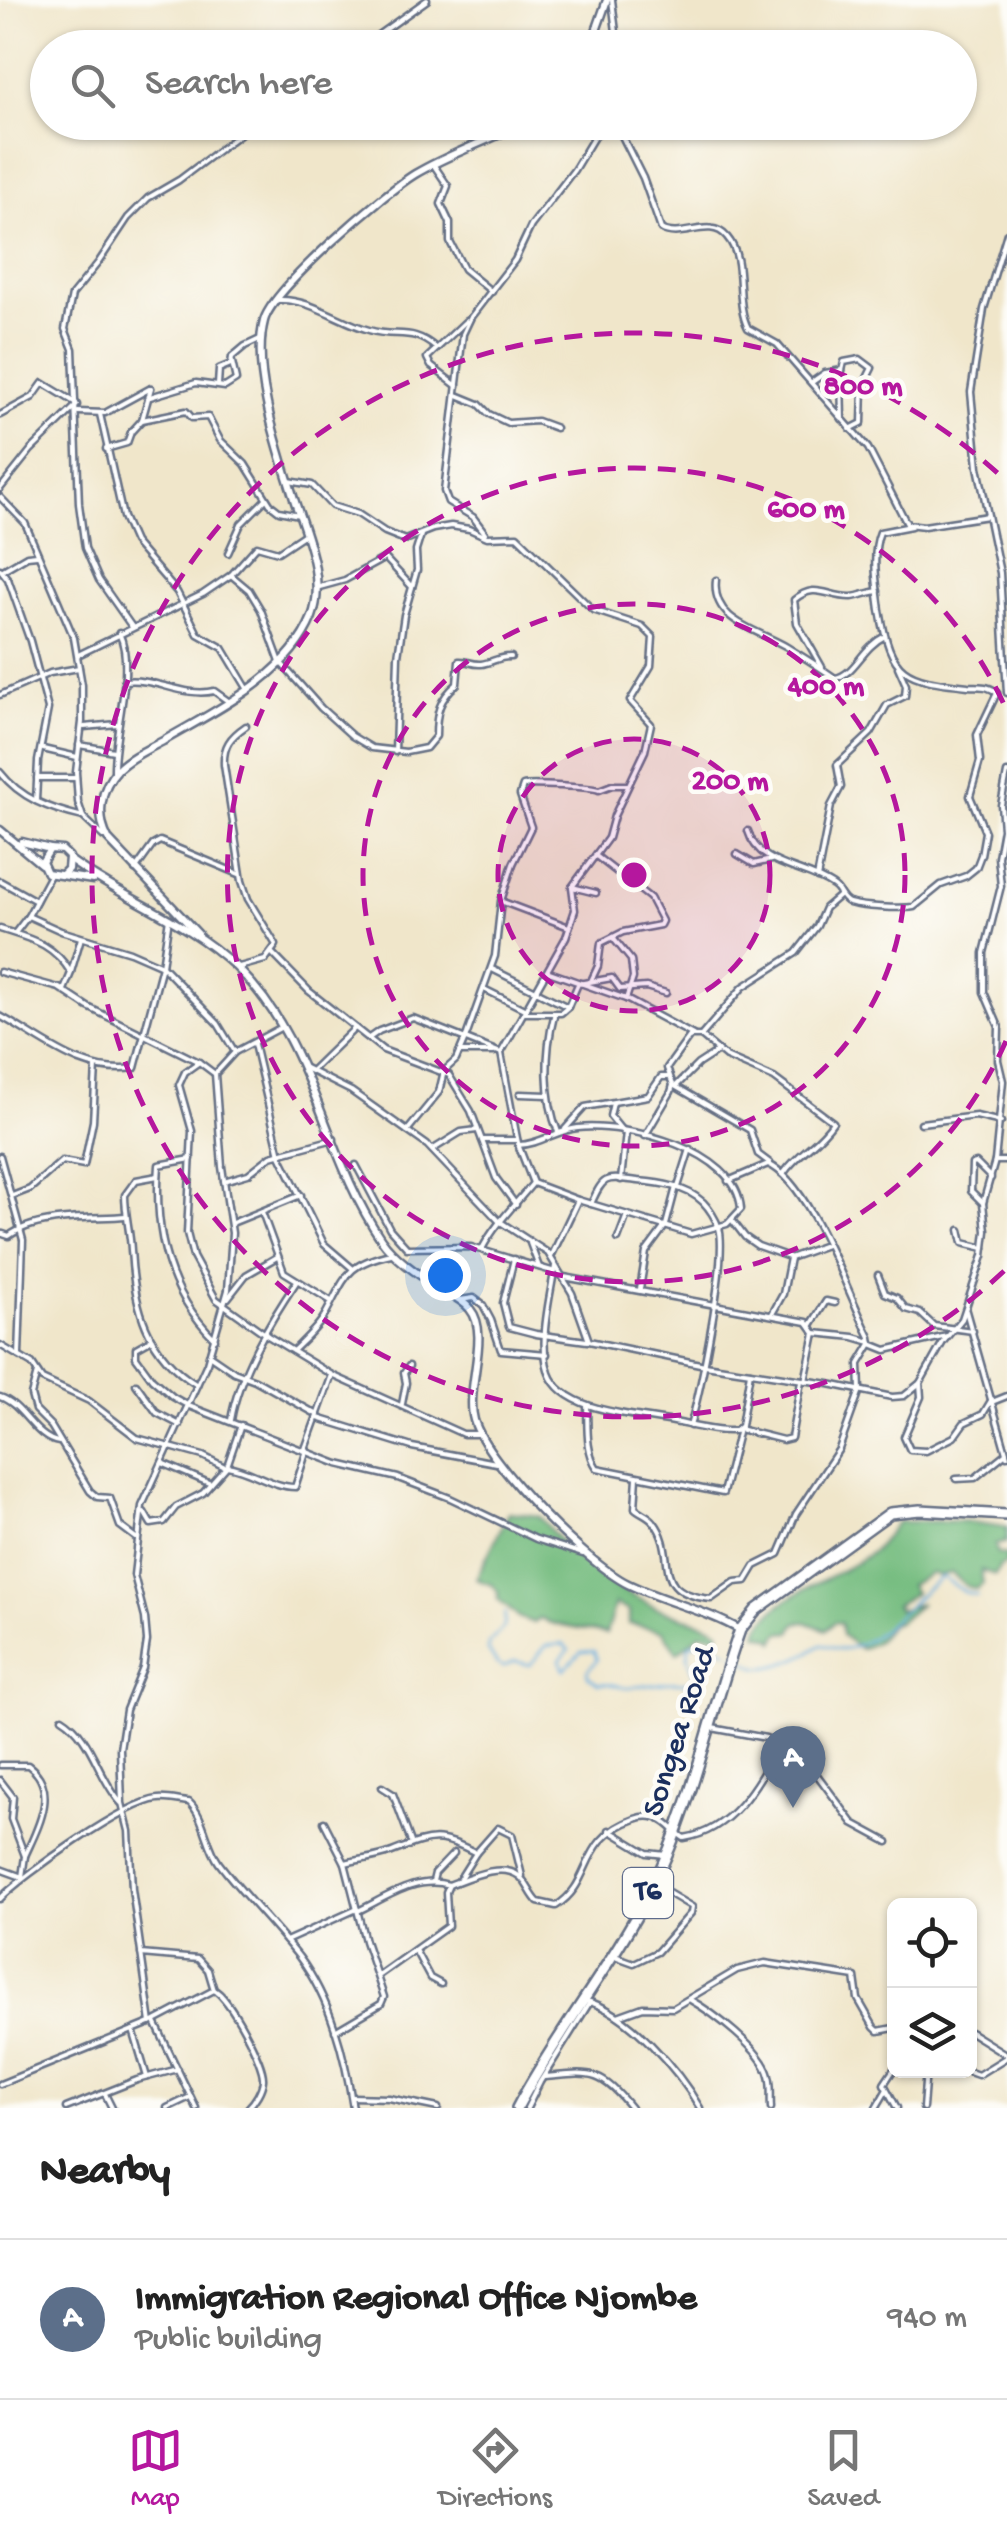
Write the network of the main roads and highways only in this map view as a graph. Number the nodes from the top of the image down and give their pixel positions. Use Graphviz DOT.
graph roads {
  1 [pos="609,0"];
  2 [pos="597,30"];
  3 [pos="486,140"];
  4 [pos="0,830"];
  5 [pos="16,840"];
  6 [pos="50,850"];
  7 [pos="70,860"];
  8 [pos="42,866"];
  9 [pos="62,876"];
  10 [pos="97,881"];
  11 [pos="198,934"];
  12 [pos="1007,1515"];
  13 [pos="740,1630"];
  14 [pos="517,2108"];
  1 -- 2 [label="main road"];
  3 -- 11 [label="main road"];
  4 -- 5 [label="main road"];
  5 -- 6 [label="main road"];
  5 -- 8 [label="main road"];
  6 -- 7 [label="main road"];
  6 -- 8 [label="main road"];
  7 -- 9 [label="main road"];
  7 -- 10 [label="main road"];
  8 -- 9 [label="main road"];
  9 -- 10 [label="main road"];
  10 -- 11 [label="main road"];
  11 -- 13 [label="main road"];
  12 -- 13 [label="highway, T6"];
  13 -- 14 [label="highway, Songea Road / T6"];
}
